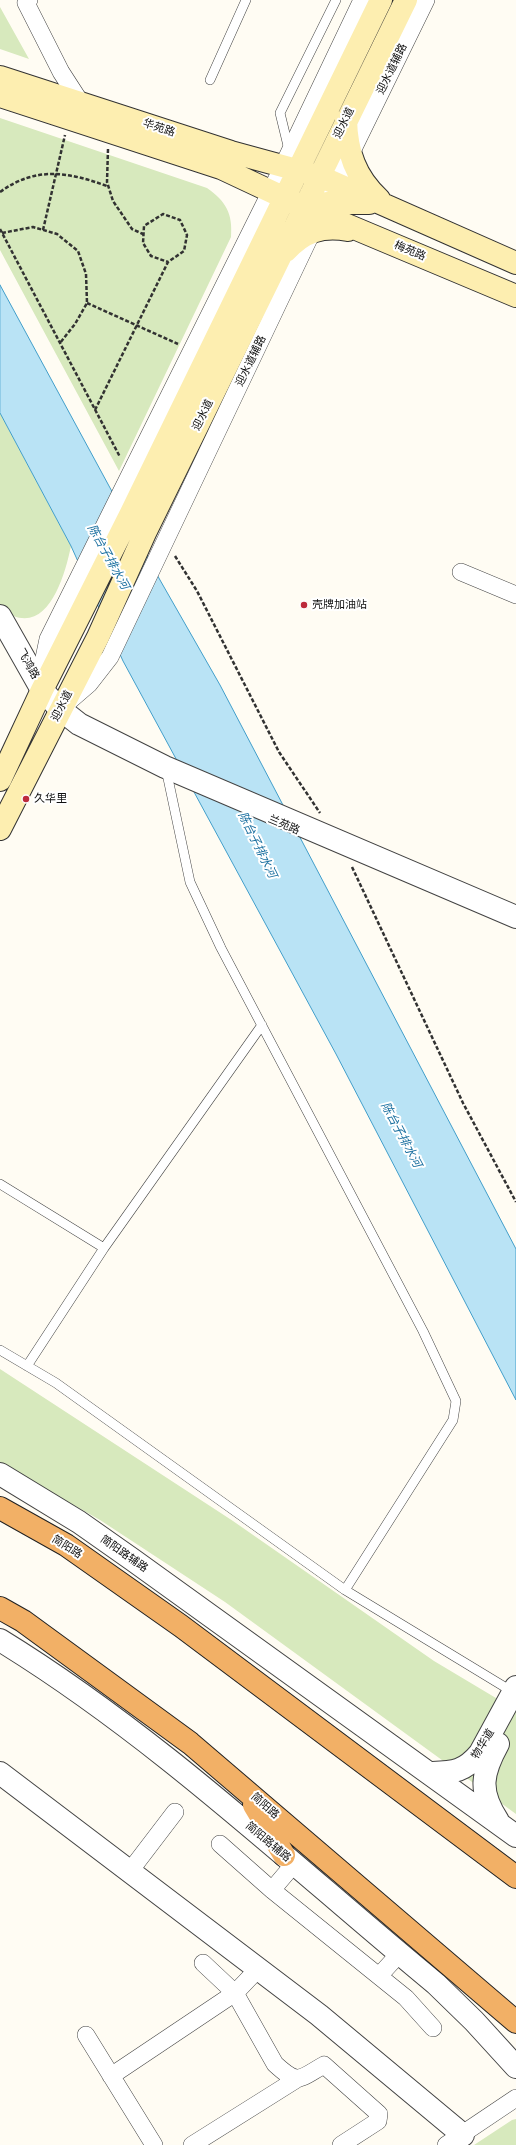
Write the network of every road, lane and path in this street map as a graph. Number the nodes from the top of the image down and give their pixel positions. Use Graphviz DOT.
graph roads {
  1 [pos="246,0"];
  2 [pos="336,0"];
  3 [pos="362,0"];
  4 [pos="381,0"];
  5 [pos="406,0"];
  6 [pos="426,0"];
  7 [pos="26,1"];
  8 [pos="0,77"];
  9 [pos="210,80"];
  10 [pos="0,96"];
  11 [pos="76,114"];
  12 [pos="336,116"];
  13 [pos="109,131"];
  14 [pos="350,153"];
  15 [pos="56,174"];
  16 [pos="108,186"];
  17 [pos="310,191"];
  18 [pos="0,192"];
  19 [pos="387,206"];
  20 [pos="0,228"];
  21 [pos="43,230"];
  22 [pos="2,233"];
  23 [pos="143,234"];
  24 [pos="369,234"];
  25 [pos="168,262"];
  26 [pos="516,263"];
  27 [pos="516,296"];
  28 [pos="87,303"];
  29 [pos="137,326"];
  30 [pos="60,343"];
  31 [pos="191,350"];
  32 [pos="95,410"];
  33 [pos="130,475"];
  34 [pos="164,543"];
  35 [pos="461,572"];
  36 [pos="516,595"];
  37 [pos="0,616"];
  38 [pos="0,638"];
  39 [pos="105,645"];
  40 [pos="39,697"];
  41 [pos="57,715"];
  42 [pos="173,774"];
  43 [pos="0,780"];
  44 [pos="322,816"];
  45 [pos="0,830"];
  46 [pos="304,830"];
  47 [pos="345,851"];
  48 [pos="516,917"];
  49 [pos="516,924"];
  50 [pos="262,1025"];
  51 [pos="0,1184"];
  52 [pos="516,1202"];
  53 [pos="104,1248"];
  54 [pos="0,1350"];
  55 [pos="27,1366"];
  56 [pos="0,1474"];
  57 [pos="0,1508"];
  58 [pos="345,1590"];
  59 [pos="0,1608"];
  60 [pos="0,1640"];
  61 [pos="515,1695"];
  62 [pos="0,1773"];
  63 [pos="431,1773"];
  64 [pos="244,1788"];
  65 [pos="175,1812"];
  66 [pos="498,1822"];
  67 [pos="516,1836"];
  68 [pos="220,1844"];
  69 [pos="289,1860"];
  70 [pos="130,1871"];
  71 [pos="515,1875"];
  72 [pos="272,1890"];
  73 [pos="399,1954"];
  74 [pos="202,1963"];
  75 [pos="258,1968"];
  76 [pos="379,1976"];
  77 [pos="235,1992"];
  78 [pos="496,2004"];
  79 [pos="516,2022"];
  80 [pos="433,2028"];
  81 [pos="516,2028"];
  82 [pos="86,2035"];
  83 [pos="516,2066"];
  84 [pos="111,2076"];
  85 [pos="297,2079"];
  86 [pos="516,2098"];
  87 [pos="455,2140"];
  88 [pos="154,2145"];
  89 [pos="192,2145"];
  90 [pos="342,2145"];
  1 -- 9 [label="lane"];
  2 -- 17 [label="lane"];
  3 -- 17 [label="street, 迎水道辅路"];
  4 -- 12 [label="main road, 迎水道"];
  5 -- 12 [label="main road, 迎水道"];
  6 -- 14 [label="street, 迎水道辅路"];
  7 -- 11 [label="street"];
  8 -- 11 [label="main road, 华苑路"];
  10 -- 11 [label="main road, 华苑路"];
  11 -- 13 [label="main road, 华苑路"];
  11 -- 15 [label="path"];
  11 -- 17 [label="main road, 华苑路"];
  12 -- 14 [label="main road"];
  12 -- 17 [label="main road, 迎水道"];
  13 -- 16 [label="path"];
  13 -- 17 [label="main road, 华苑路"];
  14 -- 17 [label="street, 迎水道辅路"];
  14 -- 19 [label="main road"];
  15 -- 16 [label="path"];
  15 -- 18 [label="path"];
  15 -- 21 [label="path"];
  16 -- 23 [label="path"];
  17 -- 19 [label="main road"];
  17 -- 24 [label="main road"];
  17 -- 24 [label="main road"];
  17 -- 31 [label="street, 迎水道辅路"];
  17 -- 34 [label="street, 迎水道辅路"];
  17 -- 39 [label="main road, 迎水道"];
  17 -- 40 [label="main road, 迎水道"];
  19 -- 26 [label="main road"];
  20 -- 22 [label="path"];
  21 -- 22 [label="path"];
  21 -- 28 [label="path"];
  22 -- 30 [label="path"];
  23 -- 25 [label="path"];
  23 -- 25 [label="path"];
  24 -- 27 [label="main road, 梅苑路"];
  25 -- 29 [label="path"];
  28 -- 29 [label="path"];
  28 -- 30 [label="path"];
  29 -- 31 [label="path"];
  29 -- 32 [label="path"];
  30 -- 32 [label="path"];
  31 -- 33 [label="street, 迎水道辅路"];
  32 -- 33 [label="path"];
  33 -- 40 [label="street, 迎水道辅路"];
  34 -- 39 [label="street, 迎水道辅路"];
  34 -- 44 [label="path"];
  35 -- 36 [label="street"];
  37 -- 40 [label="street, 飞鸿路"];
  38 -- 40 [label="street, 飞鸿路"];
  39 -- 41 [label="main road, 迎水道"];
  40 -- 41 [label="street, 飞鸿路"];
  40 -- 43 [label="main road, 迎水道"];
  41 -- 42 [label="street, 兰苑路"];
  41 -- 45 [label="main road, 迎水道"];
  42 -- 46 [label="street, 兰苑路"];
  42 -- 50 [label="lane"];
  46 -- 47 [label="street, 兰苑路"];
  46 -- 48 [label="street, 兰苑路"];
  47 -- 49 [label="street, 兰苑路"];
  47 -- 52 [label="path"];
  50 -- 53 [label="lane"];
  50 -- 58 [label="lane"];
  51 -- 53 [label="lane"];
  53 -- 55 [label="lane"];
  54 -- 55 [label="lane"];
  55 -- 58 [label="lane"];
  56 -- 63 [label="street, 简阳路辅路"];
  57 -- 71 [label="highway, 简阳路"];
  58 -- 61 [label="lane"];
  59 -- 64 [label="highway, 简阳路"];
  60 -- 69 [label="street, 简阳路辅路"];
  61 -- 63 [label="street, 物华道"];
  61 -- 66 [label="street, 物华道"];
  62 -- 70 [label="street"];
  63 -- 66 [label="street, 简阳路辅路"];
  64 -- 69 [label="highway"];
  64 -- 78 [label="highway, 简阳路"];
  65 -- 70 [label="street"];
  66 -- 67 [label="street, 简阳路辅路"];
  68 -- 72 [label="street"];
  69 -- 72 [label="street"];
  69 -- 73 [label="street, 简阳路辅路"];
  70 -- 75 [label="street"];
  72 -- 76 [label="street"];
  73 -- 76 [label="street"];
  73 -- 83 [label="street, 简阳路辅路"];
  74 -- 77 [label="street"];
  75 -- 77 [label="street"];
  75 -- 87 [label="street"];
  76 -- 80 [label="street"];
  77 -- 84 [label="street"];
  77 -- 85 [label="street"];
  78 -- 79 [label="highway, 简阳路"];
  78 -- 81 [label="highway"];
  82 -- 84 [label="street"];
  84 -- 88 [label="street"];
  85 -- 89 [label="street"];
  85 -- 90 [label="street"];
  86 -- 87 [label="street"];
}
